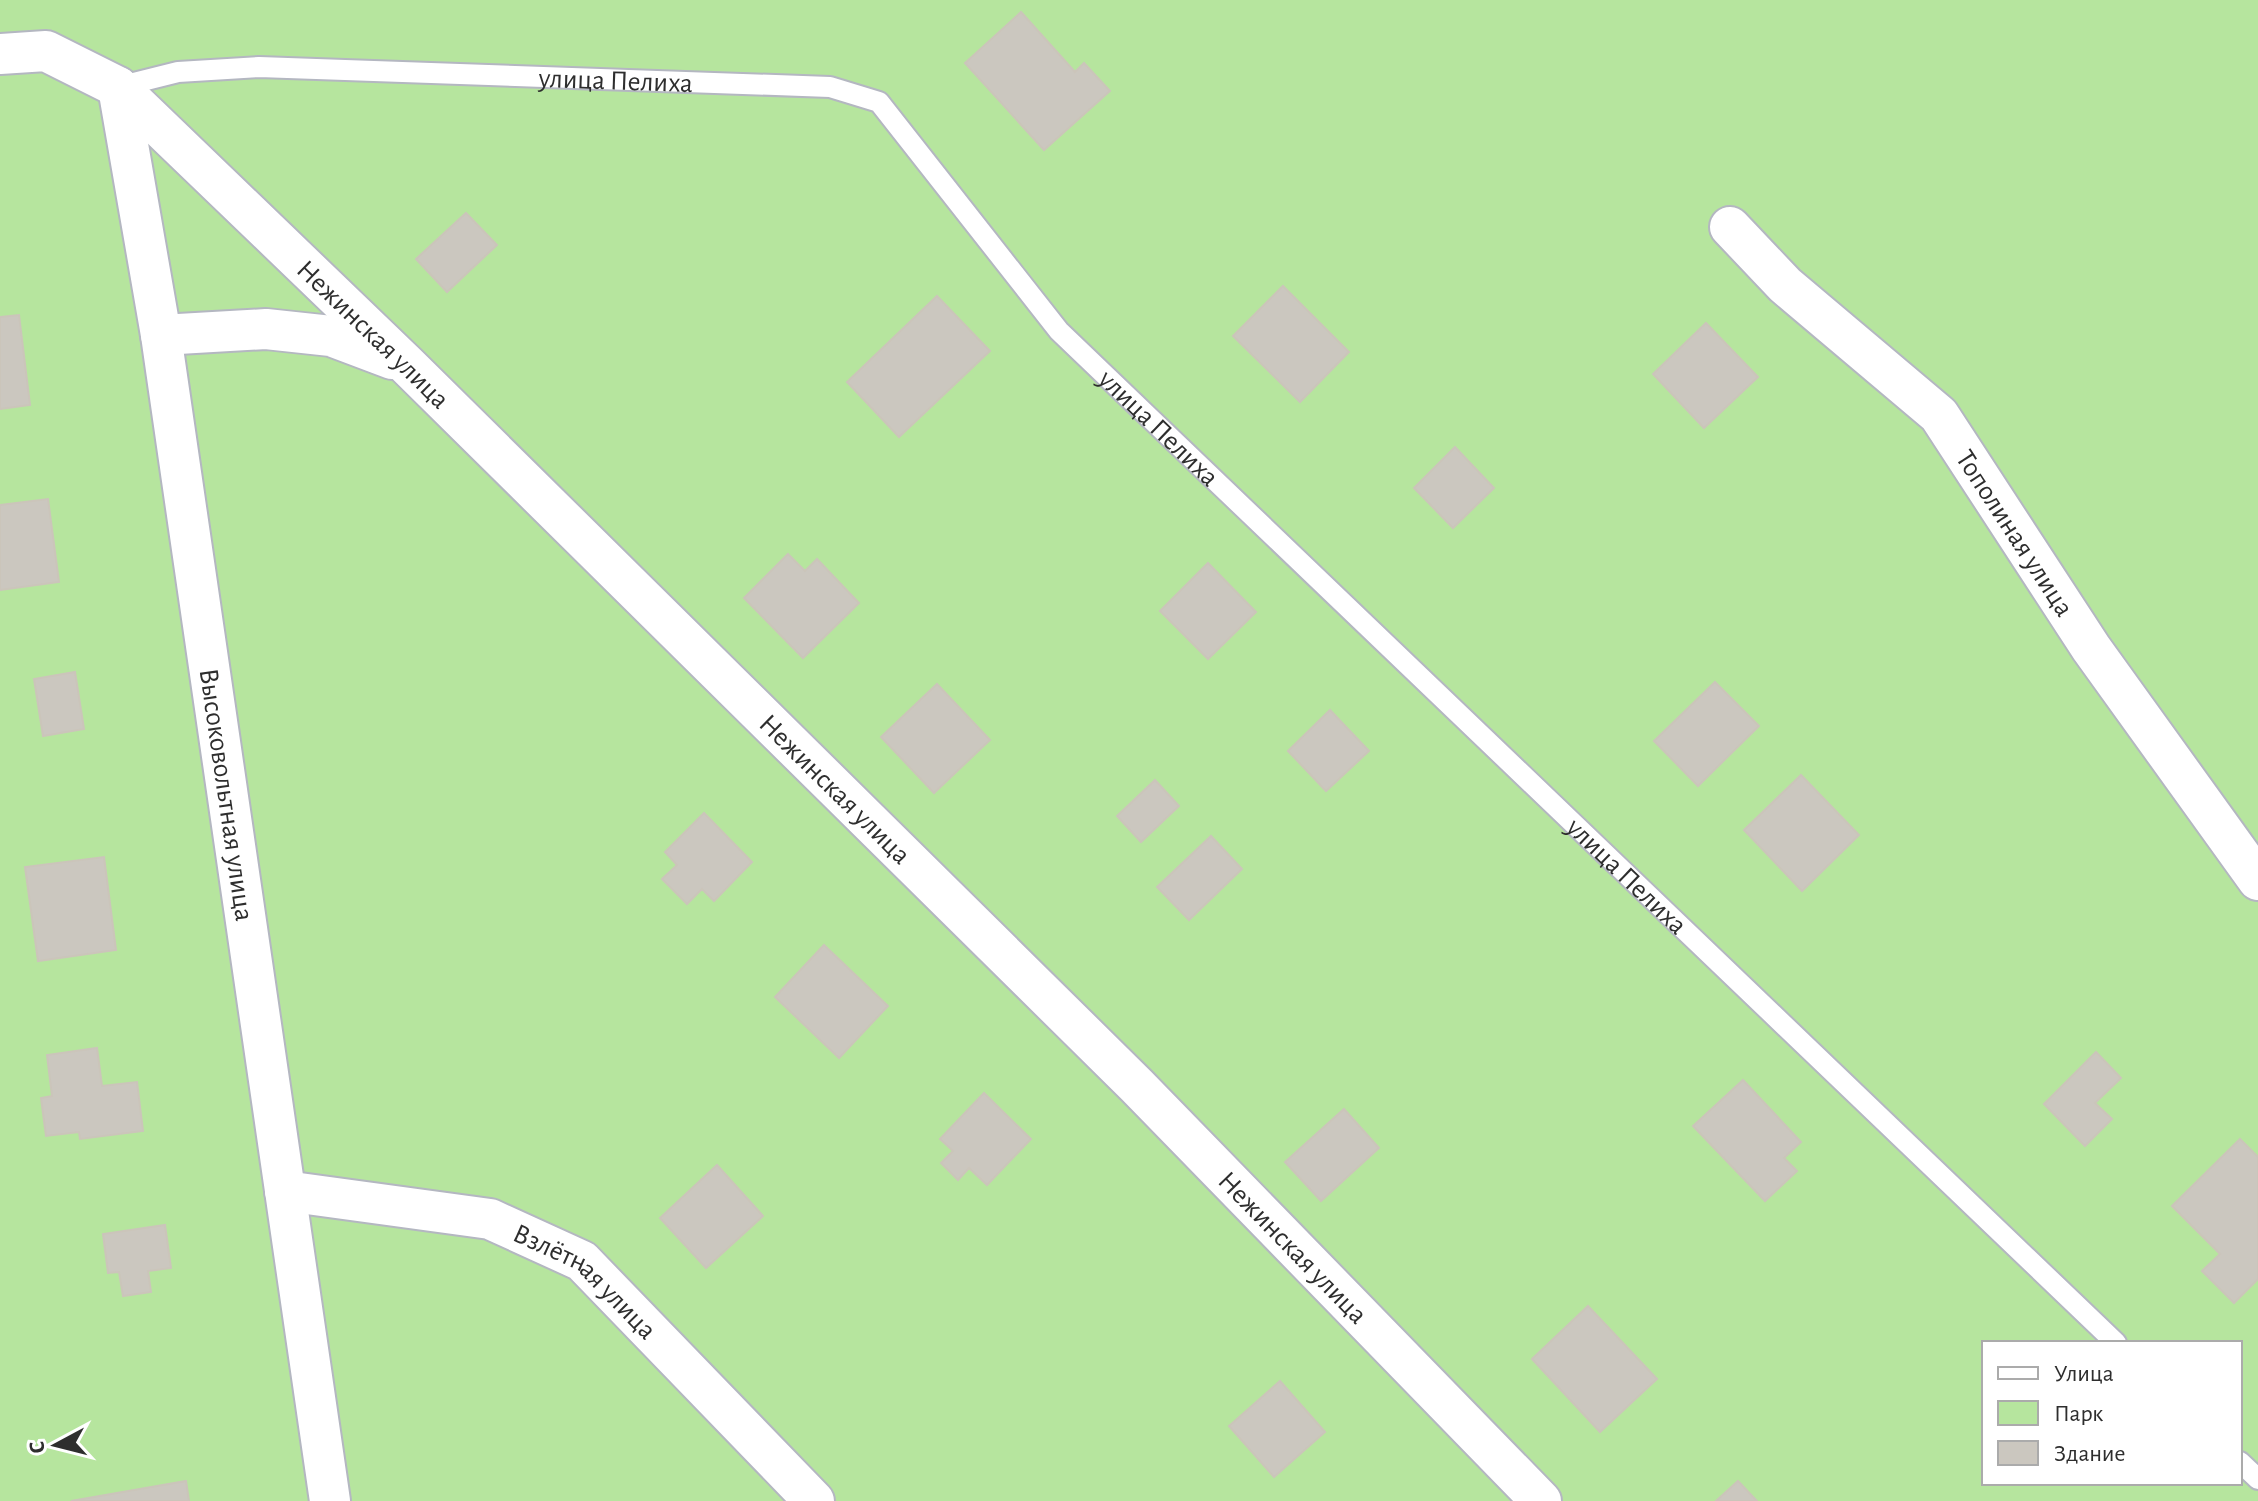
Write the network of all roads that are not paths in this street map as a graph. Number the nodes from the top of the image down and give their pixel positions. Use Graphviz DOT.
graph roads {
  1 [pos="0,54"];
  2 [pos="118,87"];
  3 [pos="1730,227"];
  4 [pos="161,335"];
  5 [pos="407,365"];
  6 [pos="2258,880"];
  7 [pos="285,1191"];
  8 [pos="2114,1341"];
  9 [pos="2242,1464"];
  10 [pos="2258,1479"];
  11 [pos="330,1501"];
  12 [pos="814,1501"];
  13 [pos="1541,1501"];
  1 -- 2 [label="street"];
  2 -- 4 [label="street, Высоковольтная улица"];
  2 -- 5 [label="street, Нежинская улица"];
  2 -- 8 [label="lane, улица Пелиха"];
  3 -- 6 [label="street, Тополиная улица"];
  4 -- 5 [label="street"];
  4 -- 7 [label="street, Высоковольтная улица"];
  5 -- 13 [label="street, Нежинская улица"];
  7 -- 11 [label="street, Высоковольтная улица"];
  7 -- 12 [label="street, Взлётная улица"];
  9 -- 10 [label="lane"];
}
